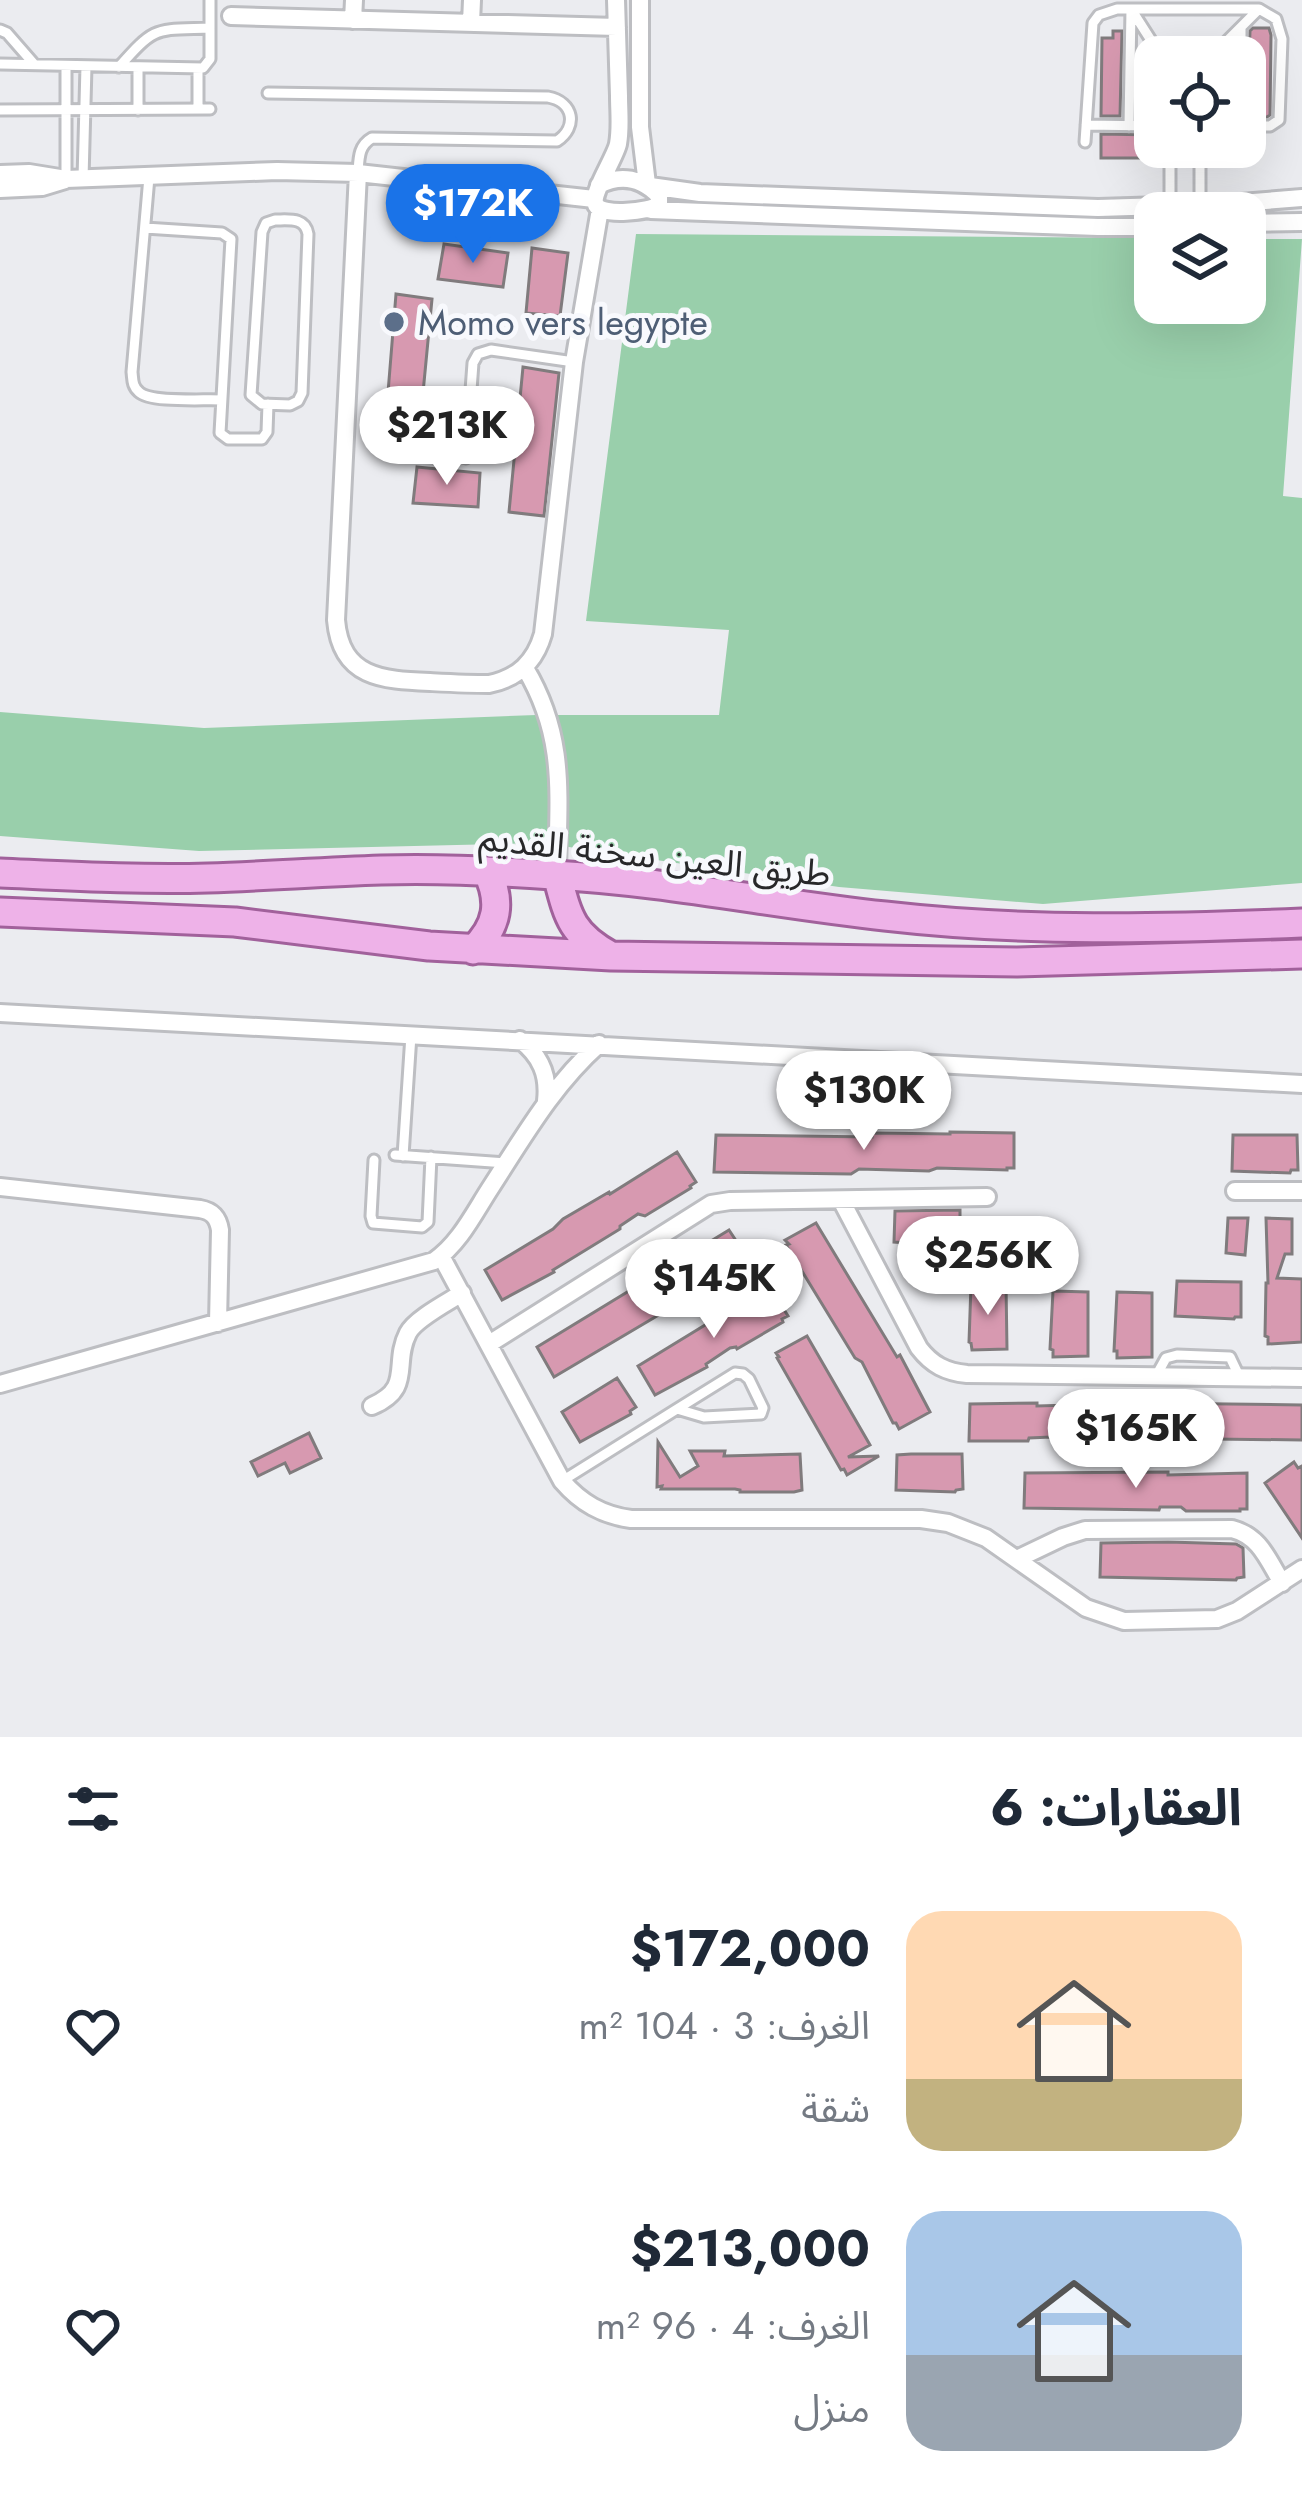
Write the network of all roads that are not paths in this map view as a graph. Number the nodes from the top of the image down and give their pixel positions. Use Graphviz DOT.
graph roads {
  1 [pos="210,0"];
  2 [pos="354,0"];
  3 [pos="472,0"];
  4 [pos="616,0"];
  5 [pos="640,0"];
  6 [pos="1259,9"];
  7 [pos="1131,10"];
  8 [pos="231,16"];
  9 [pos="353,20"];
  10 [pos="471,23"];
  11 [pos="617,27"];
  12 [pos="1241,27"];
  13 [pos="210,28"];
  14 [pos="0,30"];
  15 [pos="1147,36"];
  16 [pos="1232,36"];
  17 [pos="1241,36"];
  18 [pos="0,64"];
  19 [pos="35,65"];
  20 [pos="66,66"];
  21 [pos="86,66"];
  22 [pos="118,68"];
  23 [pos="138,68"];
  24 [pos="198,69"];
  25 [pos="268,93"];
  26 [pos="0,110"];
  27 [pos="66,110"];
  28 [pos="85,110"];
  29 [pos="138,110"];
  30 [pos="1086,125"];
  31 [pos="1129,126"];
  32 [pos="1134,126"];
  33 [pos="1266,127"];
  34 [pos="1085,142"];
  35 [pos="358,173"];
  36 [pos="0,174"];
  37 [pos="148,177"];
  38 [pos="74,179"];
  39 [pos="649,185"];
  40 [pos="0,189"];
  41 [pos="598,198"];
  42 [pos="1302,198"];
  43 [pos="1266,201"];
  44 [pos="1134,207"];
  45 [pos="651,210"];
  46 [pos="1302,222"];
  47 [pos="1266,223"];
  48 [pos="1134,226"];
  49 [pos="146,228"];
  50 [pos="574,362"];
  51 [pos="221,400"];
  52 [pos="268,404"];
  53 [pos="466,458"];
  54 [pos="524,668"];
  55 [pos="487,872"];
  56 [pos="0,873"];
  57 [pos="557,875"];
  58 [pos="0,912"];
  59 [pos="1302,923"];
  60 [pos="473,950"];
  61 [pos="1302,954"];
  62 [pos="611,956"];
  63 [pos="0,1013"];
  64 [pos="411,1034"];
  65 [pos="520,1040"];
  66 [pos="599,1044"];
  67 [pos="1302,1084"];
  68 [pos="546,1102"];
  69 [pos="430,1157"];
  70 [pos="374,1160"];
  71 [pos="506,1163"];
  72 [pos="0,1187"];
  73 [pos="1235,1191"];
  74 [pos="1302,1191"];
  75 [pos="987,1198"];
  76 [pos="841,1199"];
  77 [pos="441,1256"];
  78 [pos="462,1293"];
  79 [pos="218,1323"];
  80 [pos="489,1344"];
  81 [pos="1302,1378"];
  82 [pos="0,1384"];
  83 [pos="372,1406"];
  84 [pos="677,1409"];
  85 [pos="562,1481"];
  86 [pos="1017,1559"];
  87 [pos="1302,1570"];
  88 [pos="1282,1583"];
  1 -- 13 [label="lane"];
  2 -- 9 [label="street"];
  3 -- 10 [label="street"];
  4 -- 11 [label="street"];
  5 -- 39 [label="street"];
  6 -- 7 [label="lane"];
  6 -- 12 [label="lane"];
  6 -- 33 [label="lane"];
  7 -- 15 [label="lane"];
  7 -- 30 [label="lane"];
  7 -- 31 [label="lane"];
  8 -- 9 [label="street"];
  9 -- 10 [label="street"];
  10 -- 11 [label="street"];
  11 -- 41 [label="street"];
  12 -- 16 [label="lane"];
  12 -- 17 [label="lane"];
  13 -- 22 [label="lane"];
  13 -- 24 [label="lane"];
  14 -- 19 [label="lane"];
  18 -- 19 [label="lane"];
  19 -- 20 [label="lane"];
  20 -- 21 [label="lane"];
  20 -- 27 [label="lane"];
  21 -- 22 [label="lane"];
  21 -- 28 [label="lane"];
  22 -- 23 [label="lane"];
  23 -- 24 [label="lane"];
  23 -- 29 [label="lane"];
  24 -- 29 [label="lane"];
  25 -- 35 [label="lane"];
  26 -- 27 [label="lane"];
  27 -- 28 [label="lane"];
  27 -- 38 [label="lane"];
  28 -- 29 [label="lane"];
  28 -- 38 [label="lane"];
  30 -- 31 [label="lane"];
  30 -- 34 [label="lane"];
  31 -- 32 [label="lane"];
  35 -- 37 [label="street"];
  35 -- 41 [label="street"];
  35 -- 54 [label="street"];
  36 -- 38 [label="street"];
  37 -- 38 [label="street"];
  37 -- 49 [label="lane"];
  38 -- 40 [label="street"];
  39 -- 41 [label="street"];
  39 -- 44 [label="street"];
  39 -- 45 [label="street"];
  41 -- 45 [label="street"];
  41 -- 50 [label="street"];
  42 -- 43 [label="street"];
  45 -- 48 [label="street"];
  46 -- 47 [label="street"];
  49 -- 51 [label="lane"];
  49 -- 51 [label="lane"];
  50 -- 53 [label="lane"];
  50 -- 54 [label="street"];
  51 -- 52 [label="lane"];
  52 -- 52 [label="lane"];
  54 -- 57 [label="street"];
  55 -- 56 [label="main road, طريق العين سخنة القديم"];
  55 -- 57 [label="main road, طريق العين سخنة القديم"];
  55 -- 60 [label="main road"];
  57 -- 59 [label="main road, طريق العين سخنة القديم"];
  57 -- 62 [label="main road"];
  58 -- 60 [label="main road"];
  60 -- 62 [label="main road"];
  61 -- 62 [label="main road"];
  63 -- 64 [label="street"];
  64 -- 65 [label="street"];
  64 -- 69 [label="lane"];
  65 -- 66 [label="street"];
  65 -- 68 [label="street"];
  66 -- 67 [label="street"];
  66 -- 68 [label="street"];
  68 -- 71 [label="street"];
  69 -- 70 [label="lane"];
  69 -- 71 [label="lane"];
  71 -- 77 [label="street"];
  72 -- 79 [label="street"];
  73 -- 74 [label="street"];
  75 -- 76 [label="street"];
  76 -- 80 [label="street"];
  76 -- 81 [label="street"];
  77 -- 78 [label="street"];
  77 -- 79 [label="street"];
  78 -- 80 [label="street"];
  78 -- 83 [label="street"];
  79 -- 82 [label="street"];
  80 -- 85 [label="street"];
  84 -- 84 [label="lane"];
  84 -- 85 [label="lane"];
  85 -- 86 [label="street"];
  86 -- 88 [label="street"];
  86 -- 88 [label="street"];
  87 -- 88 [label="street"];
}
